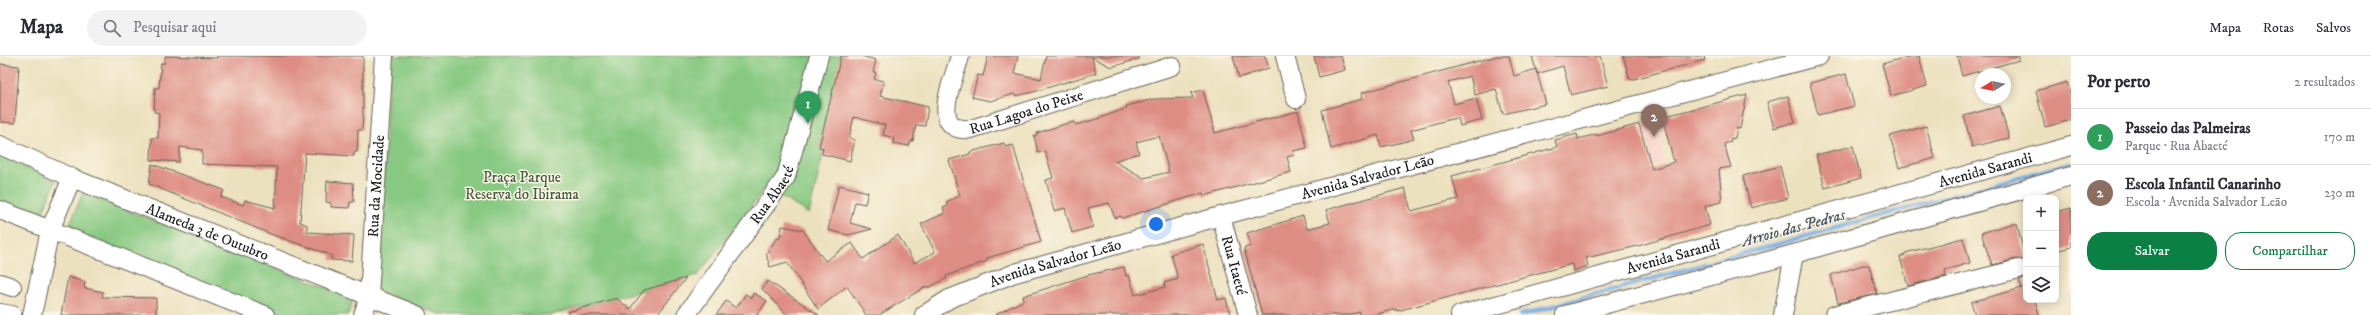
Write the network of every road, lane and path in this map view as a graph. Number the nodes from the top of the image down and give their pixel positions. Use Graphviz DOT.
graph roads {
  1 [pos="384,56"];
  2 [pos="819,56"];
  3 [pos="960,56"];
  4 [pos="1285,56"];
  5 [pos="1818,56"];
  6 [pos="1172,66"];
  7 [pos="1296,99"];
  8 [pos="0,145"];
  9 [pos="2071,146"];
  10 [pos="2071,176"];
  11 [pos="72,178"];
  12 [pos="0,210"];
  13 [pos="1221,216"];
  14 [pos="50,230"];
  15 [pos="1794,254"];
  16 [pos="2019,269"];
  17 [pos="369,297"];
  18 [pos="1608,309"];
  19 [pos="0,313"];
  20 [pos="12,315"];
  21 [pos="32,315"];
  22 [pos="265,315"];
  23 [pos="363,315"];
  24 [pos="417,315"];
  25 [pos="686,315"];
  26 [pos="924,315"];
  27 [pos="1248,315"];
  28 [pos="1460,315"];
  29 [pos="1565,315"];
  30 [pos="1783,315"];
  31 [pos="1834,315"];
  1 -- 17 [label="street, Rua da Mocidade"];
  2 -- 25 [label="street, Rua Abaeté"];
  3 -- 6 [label="street, Rua Lagoa do Peixe"];
  4 -- 7 [label="street"];
  5 -- 13 [label="street, Avenida Salvador Leão"];
  8 -- 11 [label="street, Alameda 3 de Outubro"];
  9 -- 28 [label="street, Avenida Sarandi"];
  10 -- 15 [label="street, Avenida Sarandi"];
  11 -- 14 [label="street"];
  11 -- 17 [label="street, Alameda 3 de Outubro"];
  12 -- 14 [label="street"];
  13 -- 26 [label="street, Avenida Salvador Leão"];
  13 -- 27 [label="street, Rua Itaeté"];
  14 -- 21 [label="street"];
  14 -- 22 [label="street"];
  15 -- 18 [label="street, Avenida Sarandi"];
  15 -- 30 [label="street"];
  16 -- 31 [label="street"];
  17 -- 23 [label="street, Rua da Mocidade"];
  17 -- 24 [label="street, Alameda 3 de Outubro"];
  18 -- 29 [label="street, Avenida Sarandi"];
  19 -- 20 [label="street"];
}
